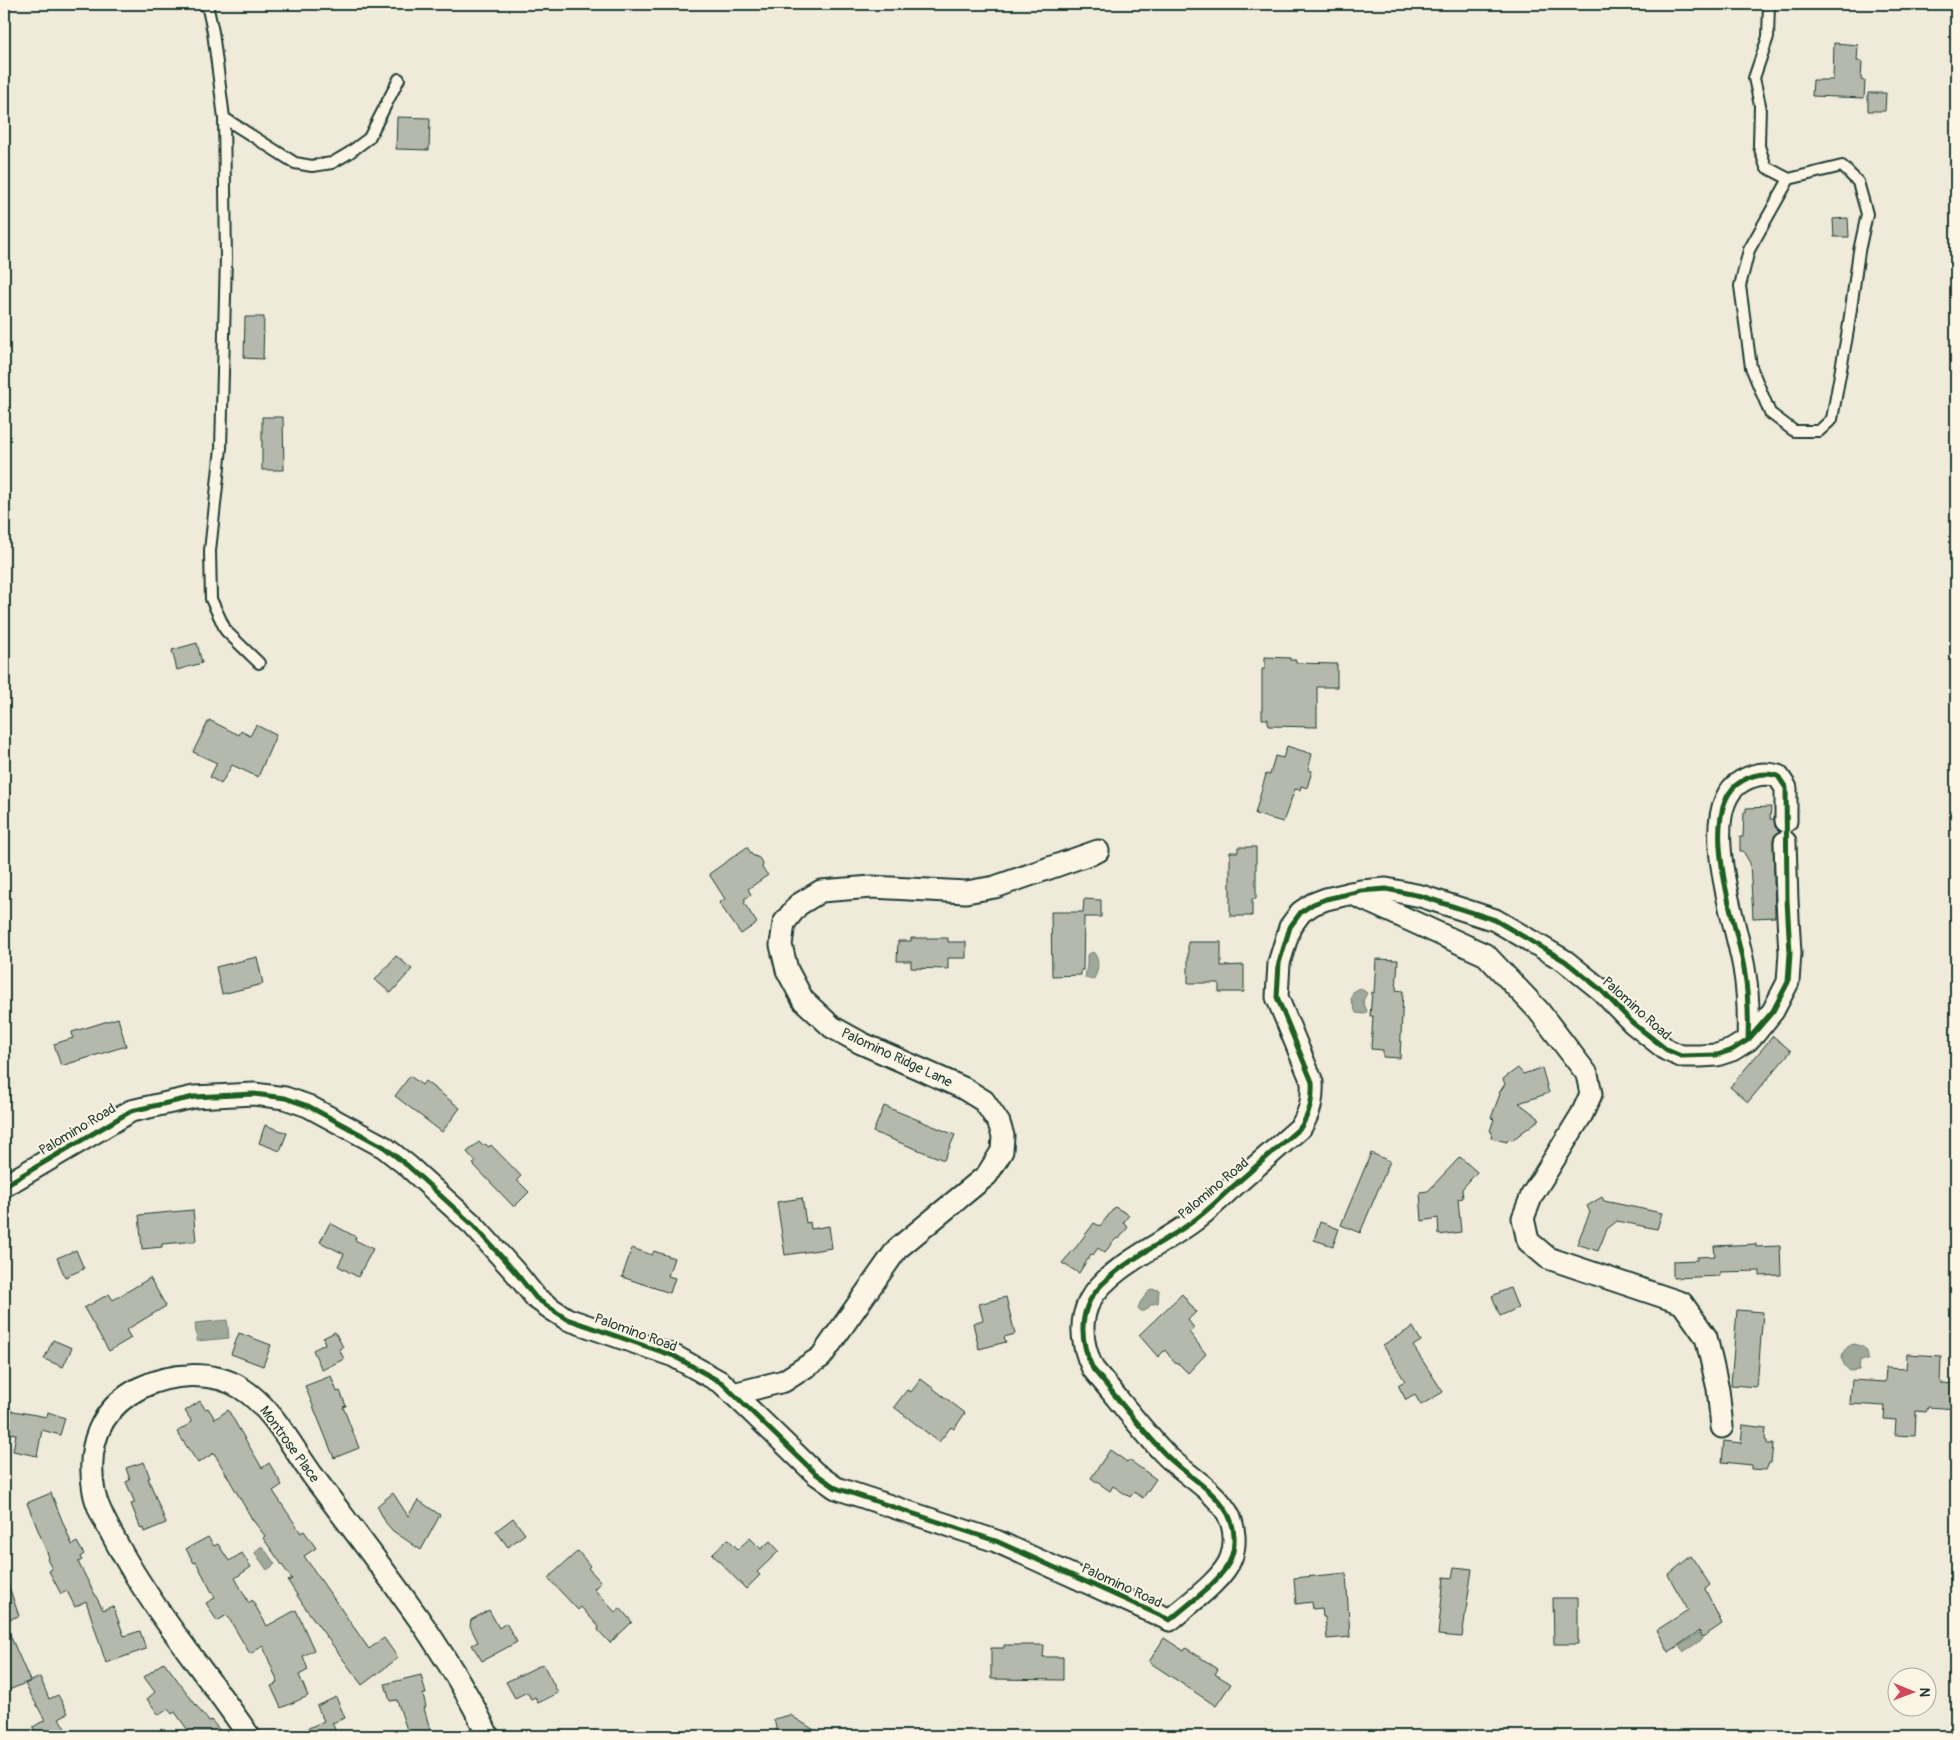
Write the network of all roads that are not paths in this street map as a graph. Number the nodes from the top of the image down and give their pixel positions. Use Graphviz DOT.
graph roads {
  1 [pos="207,4"];
  2 [pos="1769,4"];
  3 [pos="398,79"];
  4 [pos="224,118"];
  5 [pos="1789,179"];
  6 [pos="259,663"];
  7 [pos="1786,821"];
  8 [pos="1786,842"];
  9 [pos="1098,851"];
  10 [pos="1350,893"];
  11 [pos="1748,1040"];
  12 [pos="4,1186"];
  13 [pos="733,1394"];
  14 [pos="1722,1427"];
  15 [pos="249,1736"];
  16 [pos="488,1736"];
  1 -- 4 [label="lane"];
  2 -- 5 [label="lane"];
  3 -- 4 [label="lane"];
  4 -- 6 [label="lane"];
  5 -- 5 [label="lane"];
  7 -- 11 [label="street"];
  8 -- 11 [label="street, Palomino Road"];
  9 -- 13 [label="street, Palomino Ridge Lane"];
  10 -- 11 [label="street, Palomino Road"];
  10 -- 13 [label="street, Palomino Road"];
  10 -- 14 [label="street"];
  12 -- 13 [label="street, Palomino Road"];
  15 -- 16 [label="street, Montrose Place"];
}
